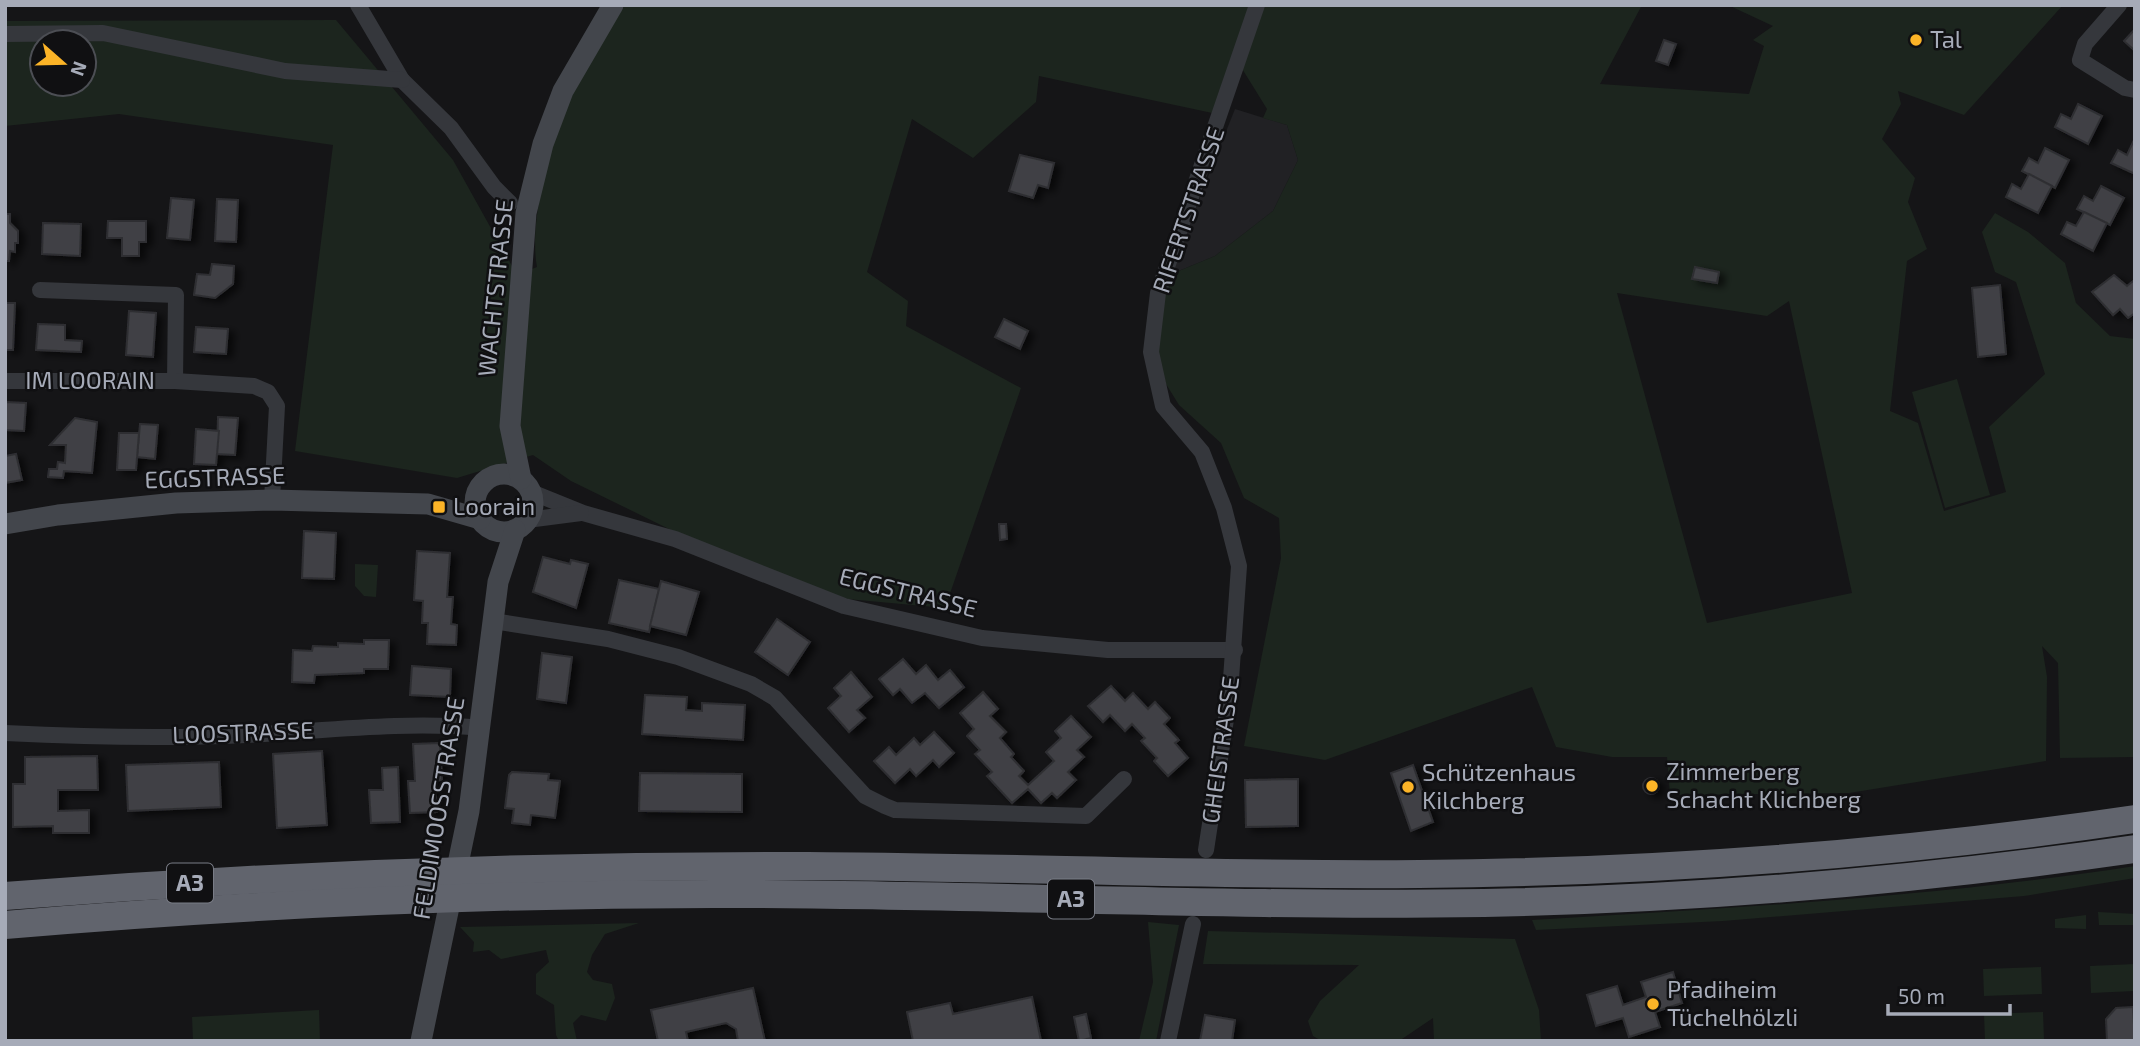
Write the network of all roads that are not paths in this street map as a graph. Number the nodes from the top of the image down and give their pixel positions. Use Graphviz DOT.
graph roads {
  1 [pos="358,5"];
  2 [pos="613,5"];
  3 [pos="1257,5"];
  4 [pos="2119,5"];
  5 [pos="5,34"];
  6 [pos="402,80"];
  7 [pos="2135,90"];
  8 [pos="510,203"];
  9 [pos="40,290"];
  10 [pos="5,381"];
  11 [pos="175,381"];
  12 [pos="510,426"];
  13 [pos="494,476"];
  14 [pos="526,486"];
  15 [pos="478,491"];
  16 [pos="272,500"];
  17 [pos="428,504"];
  18 [pos="583,513"];
  19 [pos="5,524"];
  20 [pos="485,524"];
  21 [pos="521,525"];
  22 [pos="498,582"];
  23 [pos="493,621"];
  24 [pos="1235,650"];
  25 [pos="481,728"];
  26 [pos="5,733"];
  27 [pos="1124,779"];
  28 [pos="2135,819"];
  29 [pos="2135,849"];
  30 [pos="1206,850"];
  31 [pos="5,896"];
  32 [pos="1192,924"];
  33 [pos="5,925"];
  34 [pos="423,1030"];
  35 [pos="1168,1041"];
  1 -- 6 [label="street"];
  2 -- 12 [label="main road, WACHTSTRASSE"];
  3 -- 24 [label="street, RIFERTSTRASSE"];
  4 -- 7 [label="street"];
  5 -- 6 [label="street"];
  6 -- 8 [label="street"];
  9 -- 11 [label="street, IM LOORAIN"];
  10 -- 11 [label="street, IM LOORAIN"];
  11 -- 16 [label="street, IM LOORAIN"];
  12 -- 13 [label="main road, WACHTSTRASSE"];
  12 -- 14 [label="main road, WACHTSTRASSE"];
  13 -- 14 [label="main road"];
  13 -- 15 [label="main road"];
  14 -- 18 [label="street, EGGSTRASSE"];
  14 -- 21 [label="main road"];
  15 -- 17 [label="main road, EGGSTRASSE"];
  15 -- 20 [label="main road"];
  16 -- 17 [label="main road, EGGSTRASSE"];
  16 -- 19 [label="main road, EGGSTRASSE"];
  17 -- 20 [label="main road, EGGSTRASSE"];
  18 -- 21 [label="street, EGGSTRASSE"];
  18 -- 24 [label="street, EGGSTRASSE"];
  20 -- 21 [label="main road"];
  20 -- 22 [label="main road, FELDIMOOSSTRASSE"];
  21 -- 22 [label="main road, FELDIMOOSSTRASSE"];
  22 -- 23 [label="main road, FELDIMOOSSTRASSE"];
  23 -- 25 [label="main road, FELDIMOOSSTRASSE"];
  23 -- 27 [label="street"];
  24 -- 30 [label="street, GHEISTRASSE"];
  25 -- 26 [label="street, LOOSTRASSE"];
  25 -- 34 [label="main road, FELDIMOOSSTRASSE"];
  28 -- 31 [label="highway, A3"];
  29 -- 33 [label="highway, A3"];
  32 -- 35 [label="street"];
}
